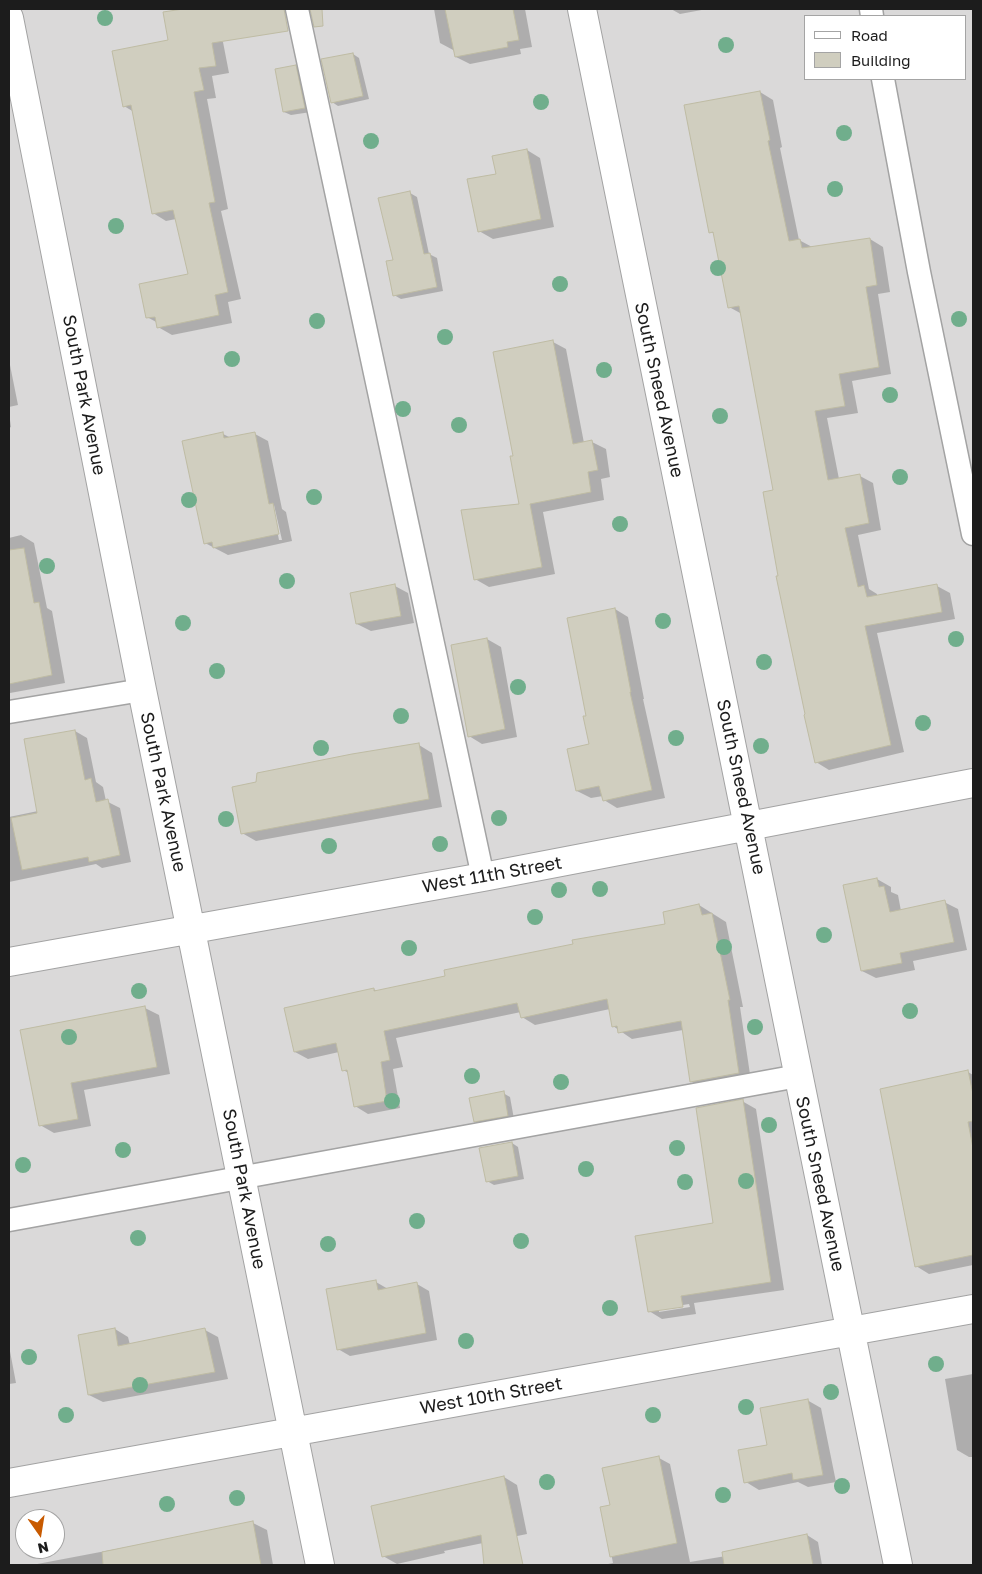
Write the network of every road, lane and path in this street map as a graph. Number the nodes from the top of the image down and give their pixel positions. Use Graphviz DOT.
graph roads {
  1 [pos="297,9"];
  2 [pos="582,9"];
  3 [pos="9,18"];
  4 [pos="883,80"];
  5 [pos="972,526"];
  6 [pos="142,690"];
  7 [pos="9,712"];
  8 [pos="973,783"];
  9 [pos="749,826"];
  10 [pos="483,877"];
  11 [pos="192,929"];
  12 [pos="9,962"];
  13 [pos="798,1076"];
  14 [pos="241,1178"];
  15 [pos="9,1220"];
  16 [pos="973,1309"];
  17 [pos="850,1332"];
  18 [pos="293,1432"];
  19 [pos="9,1483"];
  20 [pos="320,1565"];
  21 [pos="896,1565"];
  1 -- 10 [label="lane"];
  2 -- 9 [label="street, South Sneed Avenue"];
  3 -- 6 [label="street, South Park Avenue"];
  4 -- 5 [label="lane"];
  6 -- 7 [label="lane"];
  6 -- 11 [label="street, South Park Avenue"];
  8 -- 9 [label="street, West 11th Street"];
  9 -- 10 [label="street, West 11th Street"];
  9 -- 13 [label="street, South Sneed Avenue"];
  10 -- 11 [label="street, West 11th Street"];
  11 -- 12 [label="street, West 11th Street"];
  11 -- 14 [label="street, South Park Avenue"];
  13 -- 14 [label="lane"];
  13 -- 17 [label="street, South Sneed Avenue"];
  14 -- 15 [label="lane"];
  14 -- 18 [label="street, South Park Avenue"];
  16 -- 17 [label="street, West 10th Street"];
  17 -- 18 [label="street, West 10th Street"];
  17 -- 21 [label="street, South Sneed Avenue"];
  18 -- 19 [label="street, West 10th Street"];
  18 -- 20 [label="street, South Park Avenue"];
}
